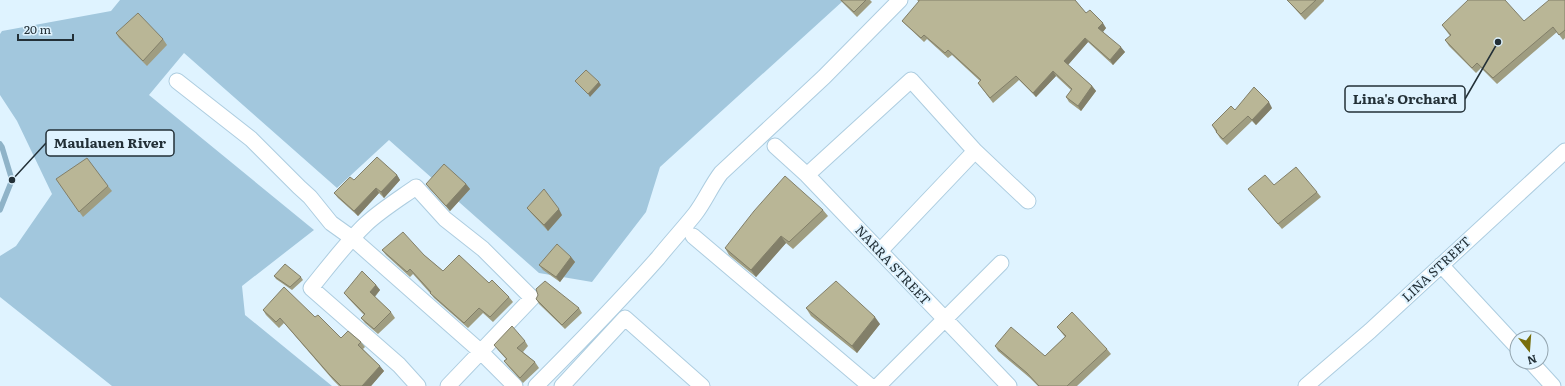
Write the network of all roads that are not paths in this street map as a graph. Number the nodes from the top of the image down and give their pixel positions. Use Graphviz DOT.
graph roads {
  1 [pos="900,0"];
  2 [pos="177,81"];
  3 [pos="775,146"];
  4 [pos="975,151"];
  5 [pos="1565,151"];
  6 [pos="807,176"];
  7 [pos="1028,201"];
  8 [pos="693,236"];
  9 [pos="352,238"];
  10 [pos="880,251"];
  11 [pos="1001,263"];
  12 [pos="1441,265"];
  13 [pos="944,320"];
  14 [pos="1509,338"];
  15 [pos="480,351"];
  16 [pos="1538,370"];
  17 [pos="418,386"];
  18 [pos="448,386"];
  19 [pos="515,386"];
  20 [pos="536,386"];
  21 [pos="562,386"];
  22 [pos="702,386"];
  23 [pos="870,386"];
  24 [pos="878,386"];
  25 [pos="1009,386"];
  26 [pos="1306,386"];
  27 [pos="1553,386"];
  1 -- 20 [label="street"];
  2 -- 9 [label="street"];
  3 -- 6 [label="street, NARRA STREET"];
  4 -- 6 [label="street"];
  4 -- 7 [label="street"];
  4 -- 10 [label="street"];
  5 -- 12 [label="street, LINA STREET"];
  6 -- 10 [label="street, NARRA STREET"];
  8 -- 23 [label="street"];
  9 -- 15 [label="street"];
  9 -- 15 [label="street"];
  9 -- 17 [label="street"];
  10 -- 13 [label="street, NARRA STREET"];
  11 -- 13 [label="street"];
  12 -- 14 [label="street"];
  12 -- 26 [label="street, LINA STREET"];
  13 -- 24 [label="street"];
  13 -- 25 [label="street, NARRA STREET"];
  15 -- 18 [label="street"];
  15 -- 19 [label="street"];
  16 -- 27 [label="street"];
  21 -- 22 [label="street"];
}
